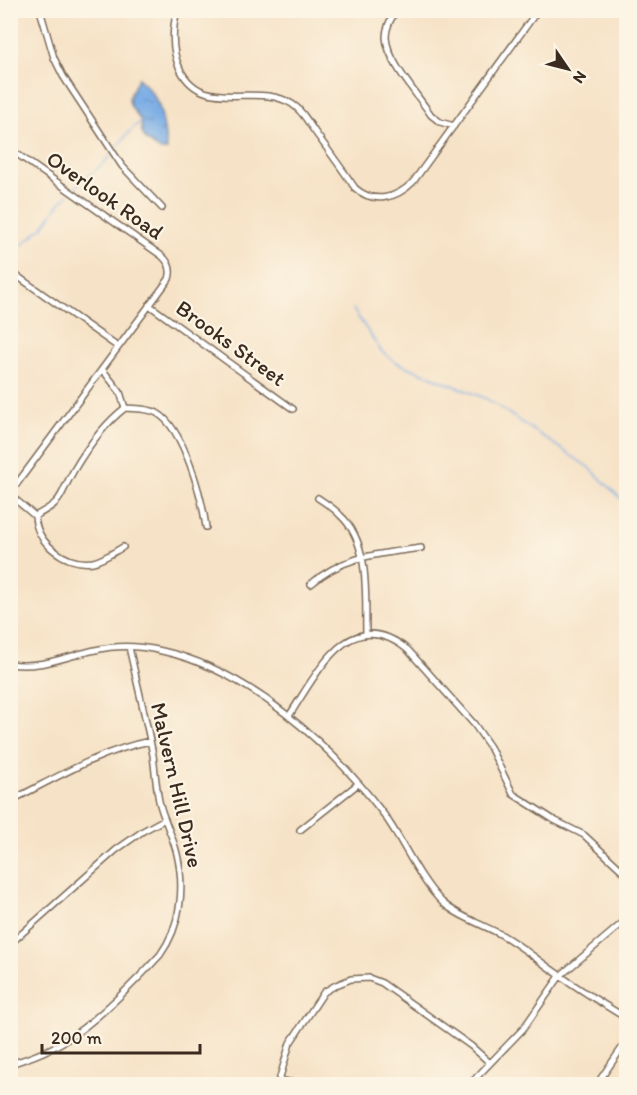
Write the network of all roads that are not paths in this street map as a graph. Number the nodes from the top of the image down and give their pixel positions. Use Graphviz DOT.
graph roads {
  1 [pos="40,10"];
  2 [pos="177,10"];
  3 [pos="396,10"];
  4 [pos="538,10"];
  5 [pos="454,126"];
  6 [pos="10,149"];
  7 [pos="162,208"];
  8 [pos="10,271"];
  9 [pos="149,305"];
  10 [pos="118,347"];
  11 [pos="102,369"];
  12 [pos="125,408"];
  13 [pos="293,409"];
  14 [pos="10,494"];
  15 [pos="318,498"];
  16 [pos="35,516"];
  17 [pos="206,527"];
  18 [pos="123,547"];
  19 [pos="421,548"];
  20 [pos="362,557"];
  21 [pos="311,584"];
  22 [pos="366,635"];
  23 [pos="129,647"];
  24 [pos="10,664"];
  25 [pos="289,716"];
  26 [pos="150,741"];
  27 [pos="358,784"];
  28 [pos="10,801"];
  29 [pos="165,819"];
  30 [pos="300,830"];
  31 [pos="627,874"];
  32 [pos="627,920"];
  33 [pos="10,944"];
  34 [pos="560,976"];
  35 [pos="627,1018"];
  36 [pos="627,1042"];
  37 [pos="490,1063"];
  38 [pos="10,1064"];
  39 [pos="279,1082"];
  40 [pos="298,1084"];
  41 [pos="470,1084"];
  42 [pos="597,1084"];
  1 -- 7 [label="street"];
  2 -- 5 [label="street"];
  3 -- 5 [label="street"];
  4 -- 5 [label="street"];
  6 -- 9 [label="street, Overlook Road"];
  8 -- 10 [label="street"];
  9 -- 10 [label="street"];
  9 -- 13 [label="street, Brooks Street"];
  10 -- 11 [label="street"];
  11 -- 12 [label="street"];
  11 -- 14 [label="street"];
  12 -- 16 [label="street"];
  12 -- 17 [label="street"];
  14 -- 16 [label="street"];
  15 -- 20 [label="street"];
  16 -- 18 [label="street"];
  19 -- 20 [label="street"];
  20 -- 21 [label="street"];
  20 -- 22 [label="street"];
  22 -- 25 [label="street"];
  22 -- 31 [label="street"];
  23 -- 24 [label="street"];
  23 -- 25 [label="street"];
  23 -- 26 [label="street, Malvern Hill Drive"];
  25 -- 27 [label="street"];
  26 -- 28 [label="street"];
  26 -- 29 [label="street, Malvern Hill Drive"];
  27 -- 30 [label="street"];
  27 -- 34 [label="street"];
  29 -- 33 [label="street"];
  29 -- 38 [label="street, Malvern Hill Drive"];
  32 -- 34 [label="street"];
  34 -- 35 [label="street"];
  34 -- 37 [label="street"];
  36 -- 42 [label="street"];
  37 -- 39 [label="street"];
  37 -- 41 [label="street"];
  39 -- 40 [label="street"];
}
